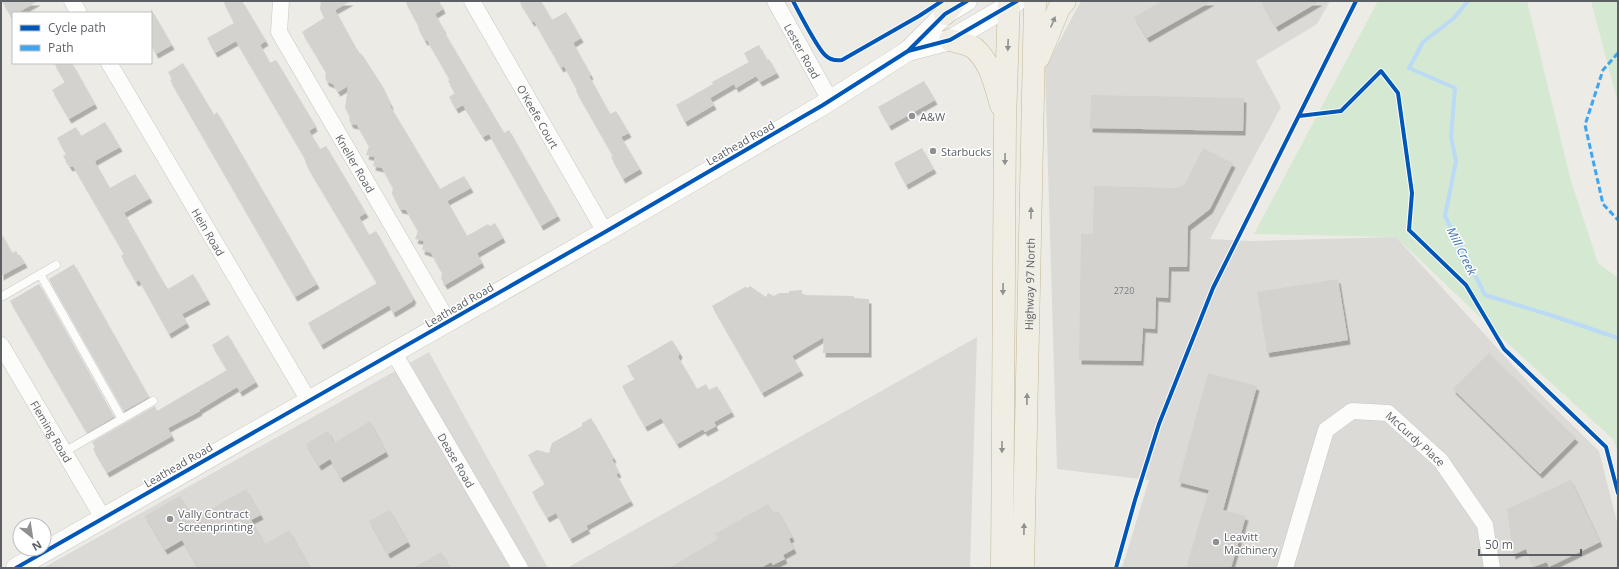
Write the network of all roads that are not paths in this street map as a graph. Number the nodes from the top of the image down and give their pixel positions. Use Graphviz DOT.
graph roads {
  1 [pos="72,1"];
  2 [pos="281,1"];
  3 [pos="472,1"];
  4 [pos="775,1"];
  5 [pos="967,1"];
  6 [pos="1035,1"];
  7 [pos="1065,1"];
  8 [pos="1012,3"];
  9 [pos="950,7"];
  10 [pos="78,12"];
  11 [pos="950,40"];
  12 [pos="908,51"];
  13 [pos="110,64"];
  14 [pos="1034,71"];
  15 [pos="830,100"];
  16 [pos="1005,120"];
  17 [pos="605,232"];
  18 [pos="56,265"];
  19 [pos="40,274"];
  20 [pos="1,297"];
  21 [pos="448,321"];
  22 [pos="1,344"];
  23 [pos="394,352"];
  24 [pos="309,400"];
  25 [pos="153,401"];
  26 [pos="122,419"];
  27 [pos="64,452"];
  28 [pos="103,518"];
  29 [pos="16,568"];
  30 [pos="520,568"];
  31 [pos="1002,568"];
  32 [pos="1023,568"];
  33 [pos="1285,568"];
  34 [pos="1492,568"];
  1 -- 10 [label="street"];
  2 -- 21 [label="street, Kneller Road"];
  3 -- 17 [label="street, O'Keefe Court"];
  4 -- 15 [label="street, Lester Road"];
  5 -- 9 [label="street, Leathead Road"];
  6 -- 14 [label="highway, Highway 97 North"];
  14 -- 7 [label="highway, one-way"];
  8 -- 11 [label="street, Leathead Road"];
  8 -- 16 [label="highway, one-way"];
  9 -- 12 [label="street, Leathead Road"];
  11 -- 12 [label="street, Leathead Road"];
  11 -- 16 [label="highway"];
  12 -- 15 [label="street, Leathead Road"];
  13 -- 24 [label="street, Hein Road"];
  32 -- 14 [label="highway, Highway 97 North, one-way"];
  15 -- 17 [label="street, Leathead Road"];
  16 -- 31 [label="highway, one-way"];
  17 -- 21 [label="street, Leathead Road"];
  18 -- 19 [label="lane"];
  19 -- 20 [label="lane"];
  19 -- 26 [label="lane"];
  21 -- 23 [label="street, Leathead Road"];
  22 -- 27 [label="street, Fleming Road"];
  23 -- 24 [label="street, Leathead Road"];
  23 -- 30 [label="street, Dease Road"];
  24 -- 28 [label="street, Leathead Road"];
  25 -- 26 [label="lane"];
  26 -- 27 [label="lane"];
  27 -- 28 [label="street, Fleming Road"];
  28 -- 29 [label="street, Leathead Road"];
  33 -- 34 [label="street, McCurdy Place"];
}
